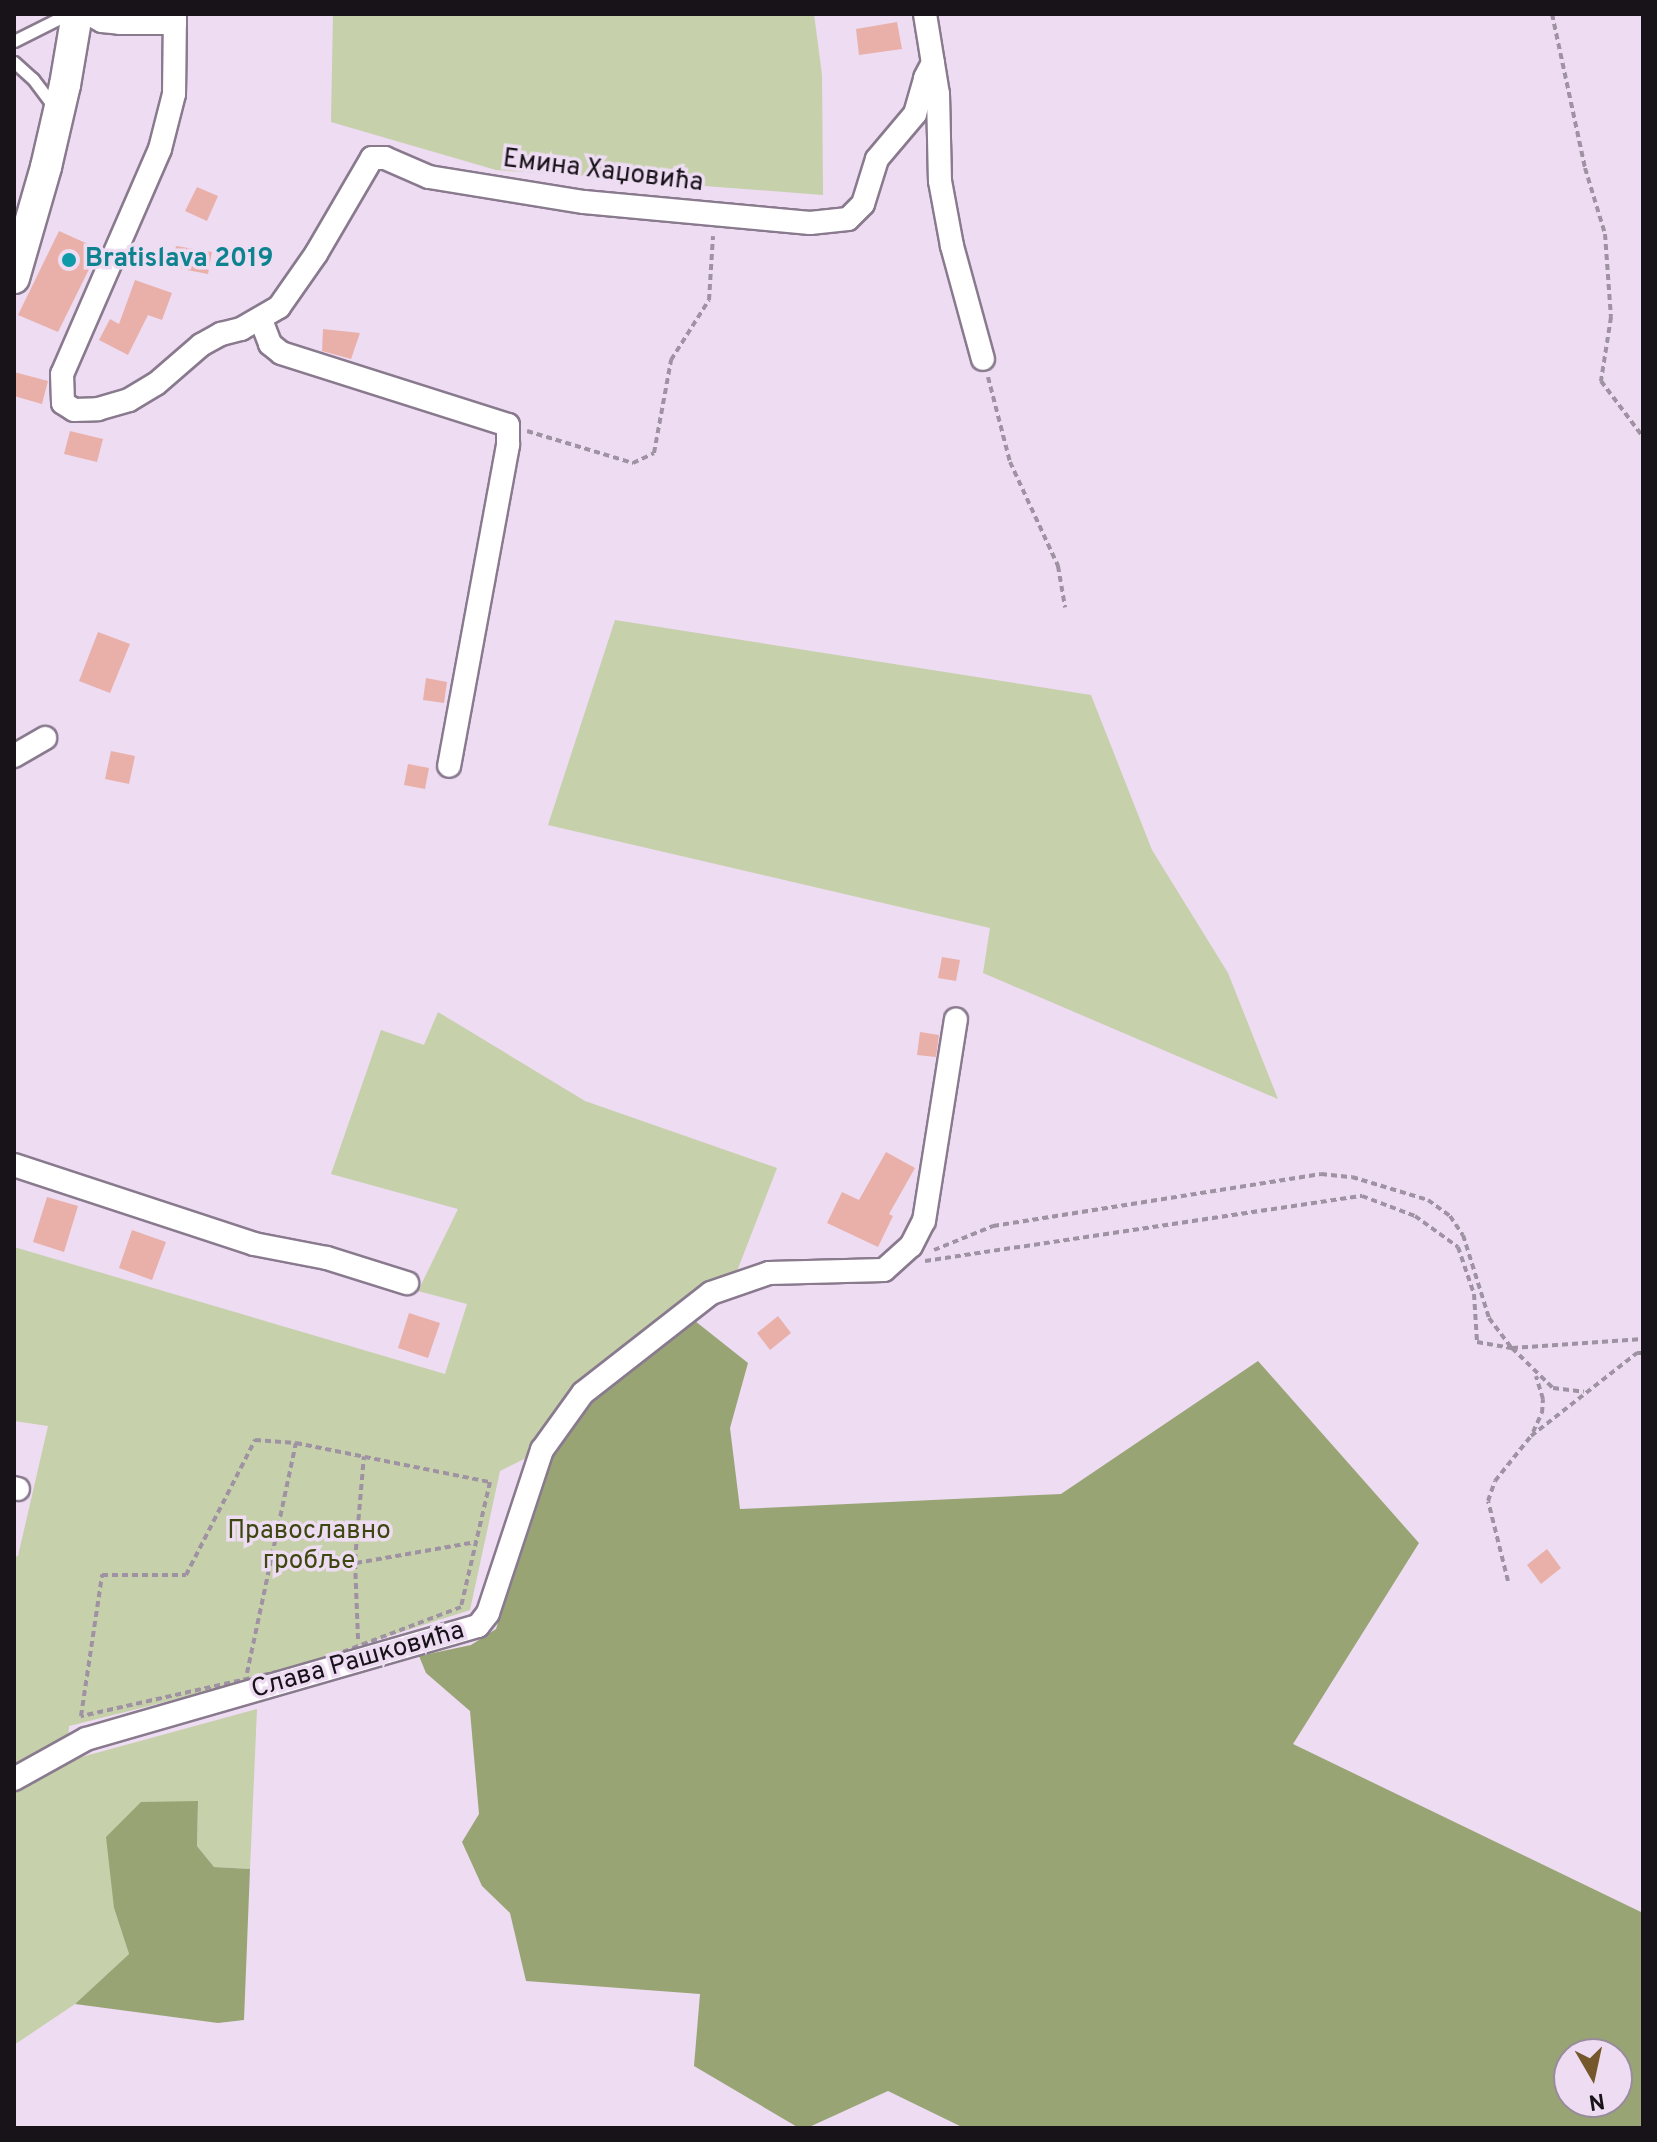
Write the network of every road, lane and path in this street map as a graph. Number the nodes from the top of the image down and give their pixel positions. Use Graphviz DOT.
graph roads {
  1 [pos="68,14"];
  2 [pos="77,14"];
  3 [pos="89,14"];
  4 [pos="925,14"];
  5 [pos="1552,14"];
  6 [pos="175,19"];
  7 [pos="14,41"];
  8 [pos="14,62"];
  9 [pos="933,63"];
  10 [pos="59,113"];
  11 [pos="714,214"];
  12 [pos="14,278"];
  13 [pos="251,325"];
  14 [pos="983,359"];
  15 [pos="508,425"];
  16 [pos="1643,437"];
  17 [pos="1065,607"];
  18 [pos="45,738"];
  19 [pos="14,756"];
  20 [pos="449,766"];
  21 [pos="956,1020"];
  22 [pos="14,1165"];
  23 [pos="922,1255"];
  24 [pos="884,1270"];
  25 [pos="407,1283"];
  26 [pos="1643,1339"];
  27 [pos="1512,1348"];
  28 [pos="1643,1353"];
  29 [pos="1535,1374"];
  30 [pos="1584,1392"];
  31 [pos="1531,1436"];
  32 [pos="296,1443"];
  33 [pos="364,1456"];
  34 [pos="476,1542"];
  35 [pos="355,1563"];
  36 [pos="1508,1581"];
  37 [pos="359,1646"];
  38 [pos="242,1695"];
  39 [pos="14,1779"];
  1 -- 7 [label="lane"];
  2 -- 10 [label="main road"];
  3 -- 6 [label="street"];
  4 -- 9 [label="street"];
  5 -- 16 [label="path"];
  6 -- 13 [label="street"];
  8 -- 10 [label="lane"];
  9 -- 11 [label="street, Емина Хаџовића"];
  9 -- 14 [label="street"];
  10 -- 12 [label="main road"];
  11 -- 13 [label="street, Емина Хаџовића"];
  11 -- 15 [label="path"];
  13 -- 15 [label="street"];
  14 -- 17 [label="path"];
  15 -- 20 [label="street"];
  18 -- 19 [label="street"];
  21 -- 24 [label="street"];
  22 -- 25 [label="street"];
  23 -- 27 [label="path"];
  24 -- 27 [label="path"];
  24 -- 38 [label="street, Слава Рашковића"];
  26 -- 27 [label="path"];
  27 -- 29 [label="path"];
  28 -- 30 [label="path"];
  29 -- 30 [label="path"];
  29 -- 31 [label="path"];
  30 -- 31 [label="path"];
  31 -- 36 [label="path"];
  32 -- 33 [label="path"];
  32 -- 37 [label="path"];
  32 -- 38 [label="path"];
  33 -- 34 [label="path"];
  33 -- 35 [label="path"];
  34 -- 35 [label="path"];
  34 -- 37 [label="path"];
  35 -- 37 [label="path"];
  38 -- 39 [label="street, Слава Рашковића"];
}
